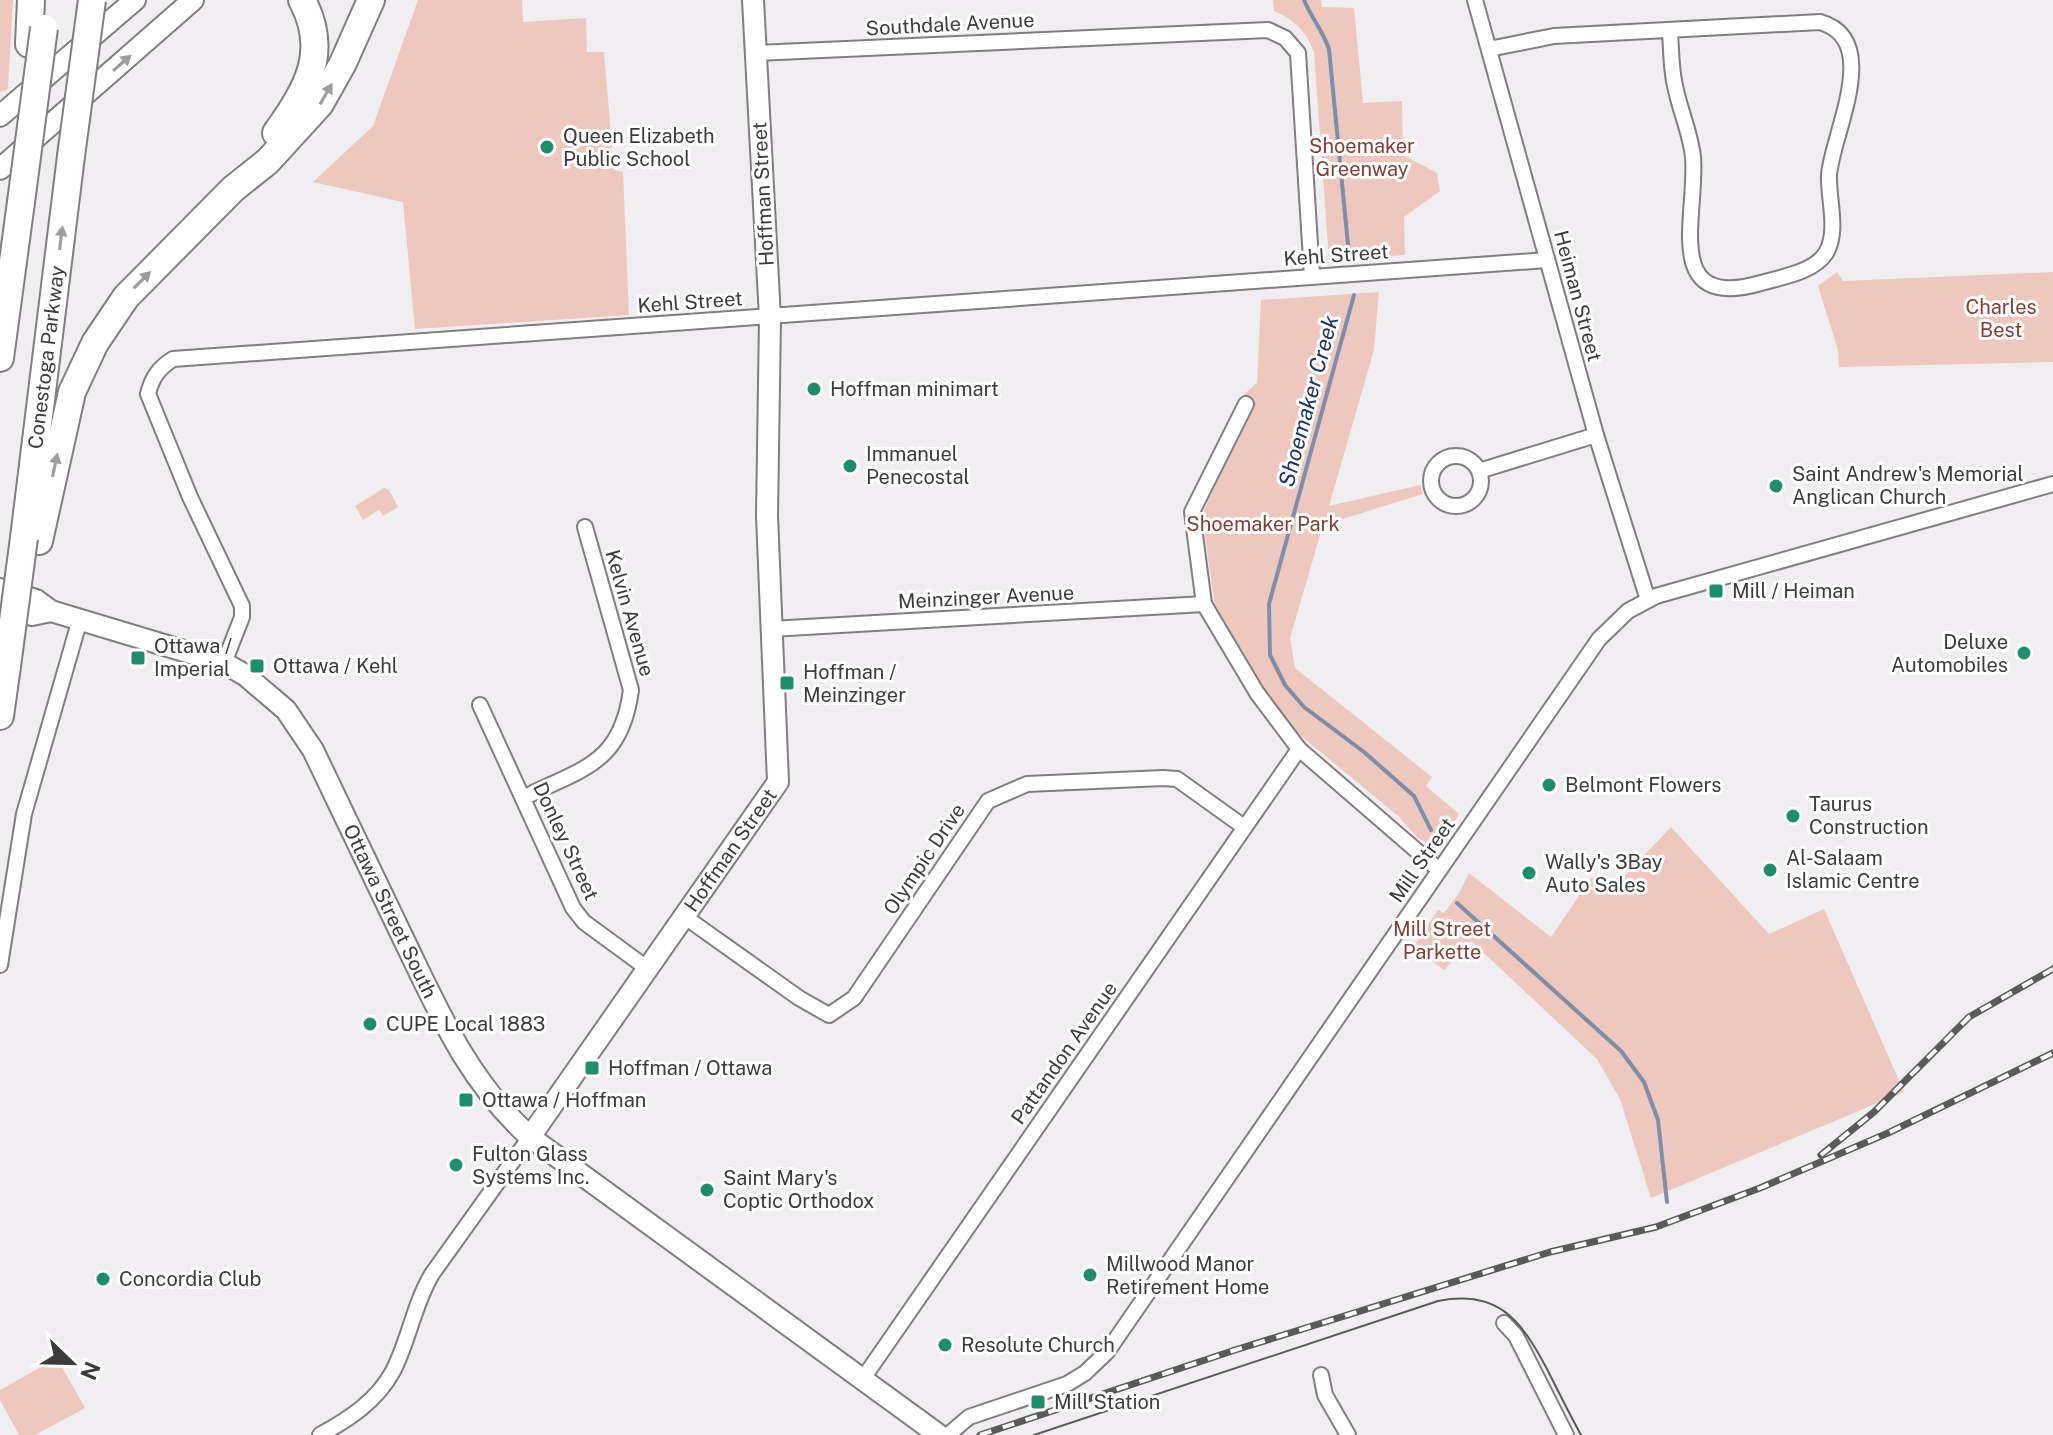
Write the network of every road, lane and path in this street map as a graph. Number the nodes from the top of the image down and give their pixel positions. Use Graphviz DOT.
graph roads {
  1 [pos="31,0"];
  2 [pos="48,0"];
  3 [pos="92,0"];
  4 [pos="135,0"];
  5 [pos="193,0"];
  6 [pos="302,0"];
  7 [pos="371,0"];
  8 [pos="753,0"];
  9 [pos="1475,0"];
  10 [pos="1670,32"];
  11 [pos="37,36"];
  12 [pos="1489,49"];
  13 [pos="755,53"];
  14 [pos="0,116"];
  15 [pos="0,169"];
  16 [pos="233,189"];
  17 [pos="1547,260"];
  18 [pos="1312,276"];
  19 [pos="770,318"];
  20 [pos="0,358"];
  21 [pos="1246,404"];
  22 [pos="1596,435"];
  23 [pos="1479,471"];
  24 [pos="2053,484"];
  25 [pos="585,527"];
  26 [pos="32,540"];
  27 [pos="0,589"];
  28 [pos="1648,600"];
  29 [pos="1204,604"];
  30 [pos="0,605"];
  31 [pos="51,611"];
  32 [pos="80,619"];
  33 [pos="771,629"];
  34 [pos="224,663"];
  35 [pos="2,705"];
  36 [pos="480,705"];
  37 [pos="1299,749"];
  38 [pos="523,798"];
  39 [pos="1244,827"];
  40 [pos="1439,870"];
  41 [pos="685,917"];
  42 [pos="0,965"];
  43 [pos="648,969"];
  44 [pos="530,1137"];
  45 [pos="1504,1323"];
  46 [pos="1321,1375"];
  47 [pos="862,1380"];
  48 [pos="320,1435"];
  49 [pos="939,1435"];
  50 [pos="948,1435"];
  51 [pos="1348,1435"];
  52 [pos="1566,1435"];
  1 -- 11 [label="highway"];
  2 -- 11 [label="highway"];
  26 -- 3 [label="highway, Conestoga Parkway, one-way, bridge"];
  4 -- 14 [label="main road"];
  15 -- 5 [label="main road, one-way"];
  6 -- 16 [label="highway"];
  16 -- 7 [label="highway, one-way"];
  8 -- 13 [label="main road, Hoffman Street"];
  9 -- 12 [label="street, Heiman Street"];
  10 -- 10 [label="street"];
  10 -- 12 [label="street"];
  11 -- 20 [label="highway, bridge"];
  12 -- 17 [label="street, Heiman Street"];
  13 -- 18 [label="street, Southdale Avenue"];
  13 -- 19 [label="main road, Hoffman Street"];
  26 -- 16 [label="highway, one-way"];
  17 -- 18 [label="street, Kehl Street"];
  17 -- 22 [label="street, Heiman Street"];
  18 -- 19 [label="street, Kehl Street"];
  19 -- 33 [label="main road, Hoffman Street"];
  19 -- 34 [label="street, Kehl Street"];
  21 -- 29 [label="street"];
  22 -- 23 [label="street"];
  22 -- 28 [label="street, Heiman Street"];
  24 -- 28 [label="street, Mill Street"];
  25 -- 38 [label="street, Kelvin Avenue"];
  26 -- 35 [label="highway, Conestoga Parkway, bridge"];
  27 -- 31 [label="main road, Ottawa Street South"];
  28 -- 40 [label="street, Mill Street"];
  29 -- 33 [label="street, Meinzinger Avenue"];
  29 -- 37 [label="street"];
  30 -- 31 [label="main road, Ottawa Street South"];
  31 -- 32 [label="main road, Ottawa Street South"];
  32 -- 34 [label="main road, Ottawa Street South"];
  32 -- 42 [label="street"];
  33 -- 41 [label="main road, Hoffman Street"];
  34 -- 44 [label="main road, Ottawa Street South"];
  36 -- 38 [label="street, Donley Street"];
  37 -- 39 [label="street, Pattandon Avenue"];
  37 -- 40 [label="street"];
  38 -- 43 [label="street, Donley Street"];
  39 -- 41 [label="street, Olympic Drive"];
  39 -- 47 [label="street, Pattandon Avenue"];
  40 -- 50 [label="street, Mill Street"];
  41 -- 43 [label="main road, Hoffman Street"];
  43 -- 44 [label="main road, Hoffman Street"];
  44 -- 47 [label="main road, Ottawa Street South"];
  44 -- 48 [label="street, Hoffman Street"];
  45 -- 52 [label="street"];
  46 -- 51 [label="street"];
  47 -- 49 [label="main road, Ottawa Street South"];
}
